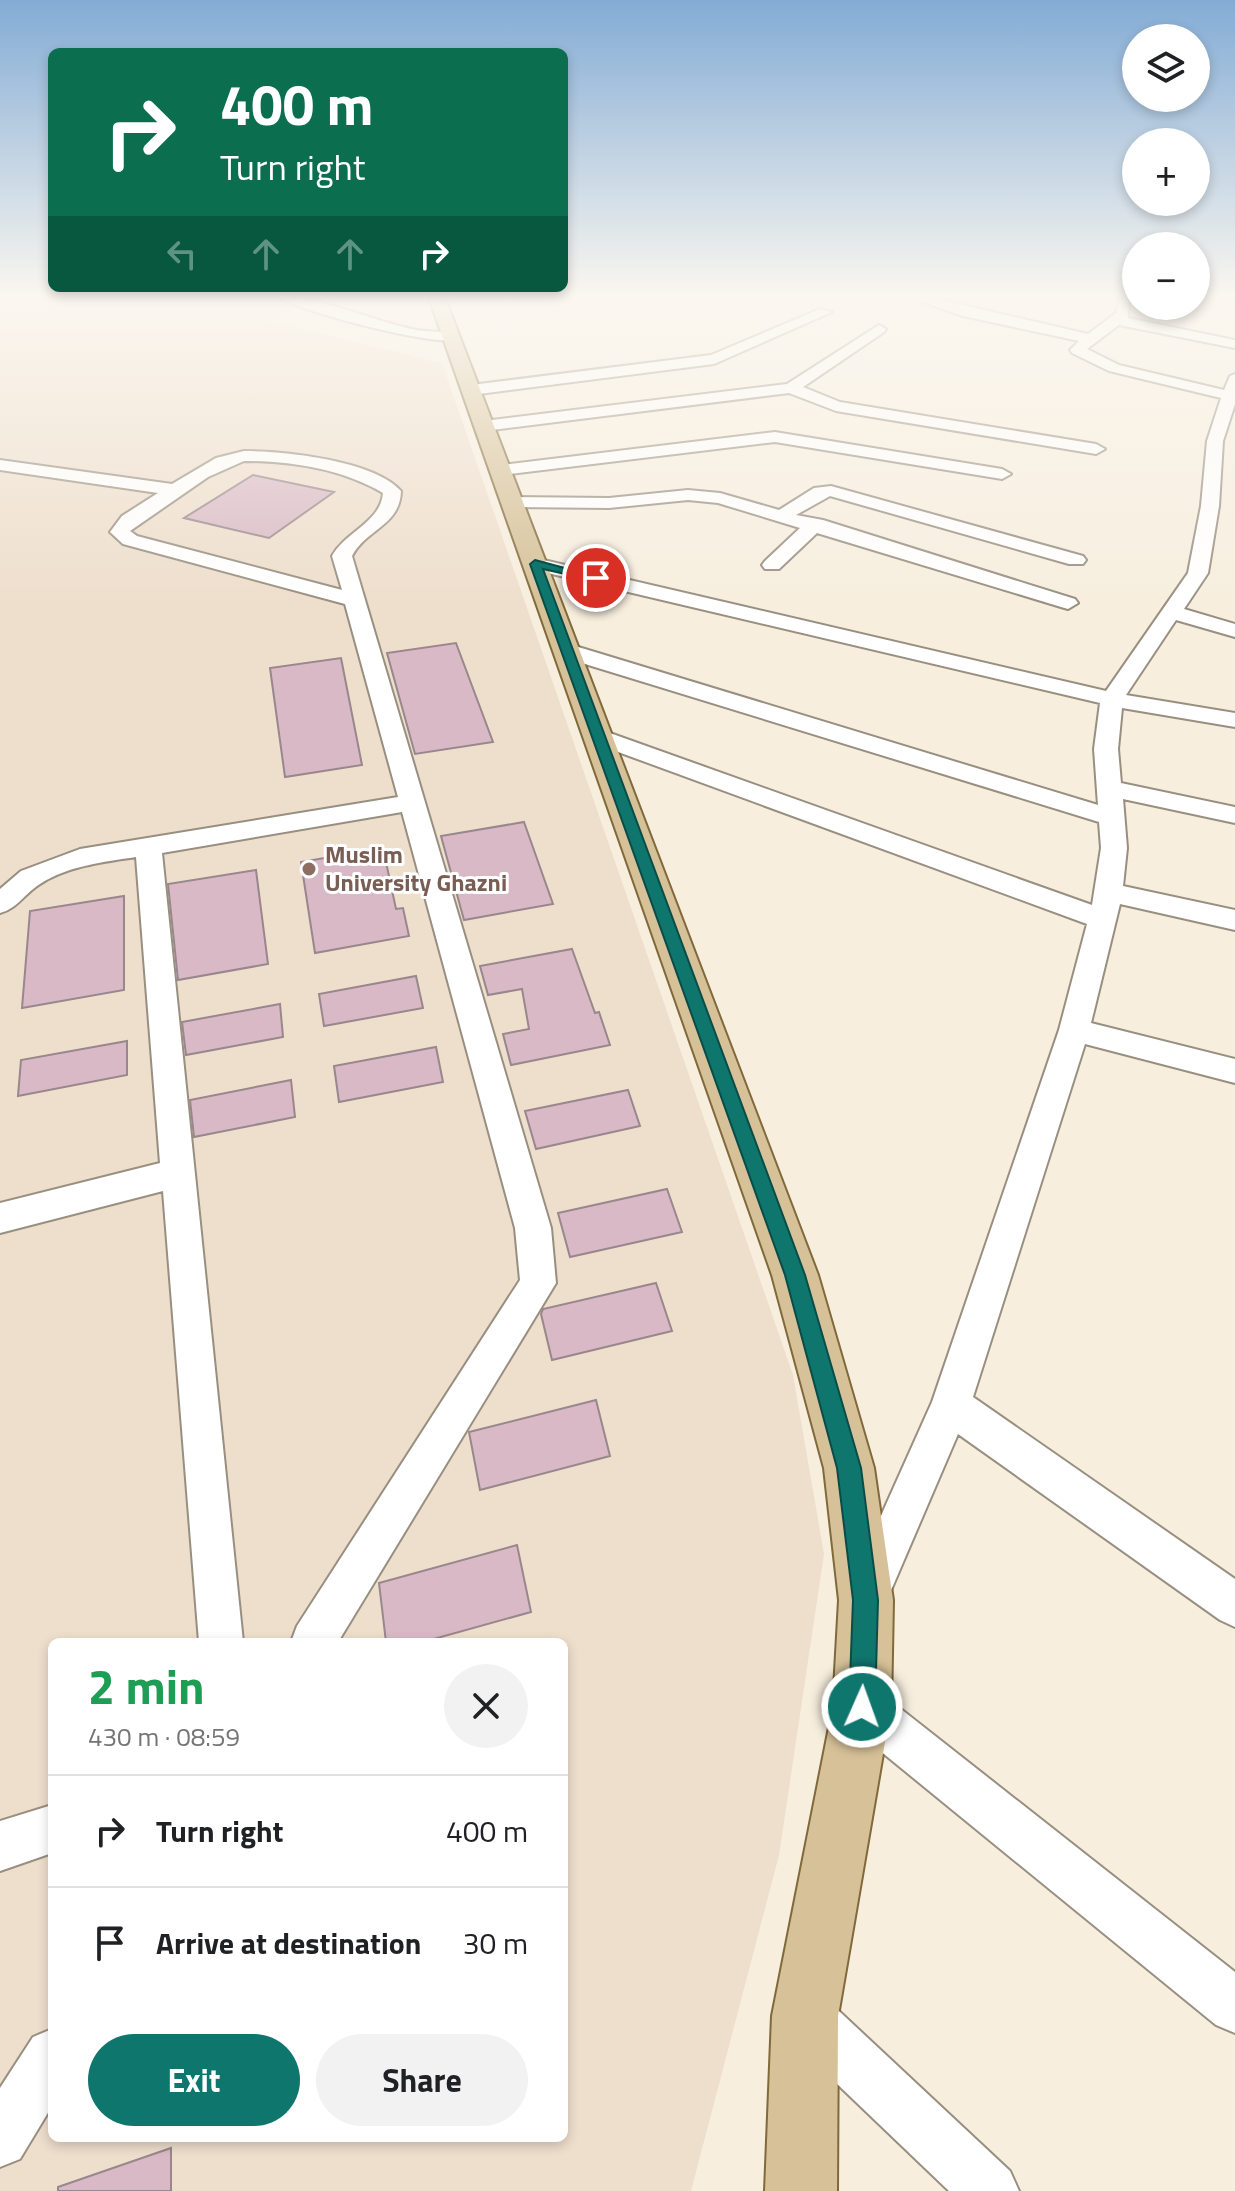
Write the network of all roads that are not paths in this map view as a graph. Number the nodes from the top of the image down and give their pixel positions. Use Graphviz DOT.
graph roads {
  1 [pos="475,400"];
  2 [pos="515,400"];
  3 [pos="599,400"];
  4 [pos="822,400"];
  5 [pos="1230,400"];
  6 [pos="478,408"];
  7 [pos="1096,449"];
  8 [pos="1224,463"];
  9 [pos="0,465"];
  10 [pos="1002,474"];
  11 [pos="506,486"];
  12 [pos="175,490"];
  13 [pos="1223,509"];
  14 [pos="783,515"];
  15 [pos="816,524"];
  16 [pos="1076,560"];
  17 [pos="535,564"];
  18 [pos="772,565"];
  19 [pos="354,600"];
  20 [pos="1068,603"];
  21 [pos="1170,612"];
  22 [pos="1235,631"];
  23 [pos="567,651"];
  24 [pos="1112,699"];
  25 [pos="1235,720"];
  26 [pos="599,737"];
  27 [pos="412,802"];
  28 [pos="1109,803"];
  29 [pos="1235,815"];
  30 [pos="148,846"];
  31 [pos="0,904"];
  32 [pos="1106,905"];
  33 [pos="1235,920"];
  34 [pos="1074,1030"];
  35 [pos="1235,1071"];
  36 [pos="178,1173"];
  37 [pos="0,1218"];
  38 [pos="951,1405"];
  39 [pos="866,1600"];
  40 [pos="1235,1605"];
  41 [pos="221,1638"];
  42 [pos="316,1638"];
  43 [pos="862,1707"];
  44 [pos="48,1830"];
  45 [pos="0,1846"];
  46 [pos="1235,2006"];
  47 [pos="805,2016"];
  48 [pos="48,2062"];
  49 [pos="0,2139"];
  50 [pos="801,2191"];
  51 [pos="990,2191"];
  1 -- 6 [label="main road"];
  2 -- 6 [label="street"];
  3 -- 6 [label="street"];
  4 -- 7 [label="street"];
  5 -- 8 [label="street"];
  6 -- 11 [label="main road"];
  8 -- 13 [label="street"];
  9 -- 12 [label="street"];
  10 -- 11 [label="street"];
  11 -- 14 [label="street"];
  11 -- 17 [label="main road"];
  12 -- 19 [label="street"];
  12 -- 19 [label="street"];
  13 -- 21 [label="street"];
  14 -- 15 [label="street"];
  14 -- 16 [label="street"];
  15 -- 18 [label="street"];
  15 -- 20 [label="street"];
  17 -- 23 [label="main road"];
  17 -- 24 [label="street"];
  19 -- 27 [label="street"];
  21 -- 22 [label="street"];
  21 -- 24 [label="street"];
  23 -- 26 [label="main road"];
  23 -- 28 [label="street"];
  24 -- 25 [label="street"];
  24 -- 28 [label="street"];
  26 -- 32 [label="street"];
  26 -- 39 [label="main road"];
  27 -- 30 [label="street"];
  27 -- 42 [label="street"];
  28 -- 29 [label="street"];
  28 -- 32 [label="street"];
  30 -- 31 [label="street"];
  30 -- 36 [label="street"];
  32 -- 33 [label="street"];
  32 -- 34 [label="street"];
  34 -- 35 [label="street"];
  34 -- 38 [label="street"];
  36 -- 37 [label="street"];
  36 -- 41 [label="street"];
  38 -- 39 [label="street"];
  38 -- 40 [label="street"];
  39 -- 43 [label="main road"];
  43 -- 46 [label="street"];
  43 -- 47 [label="main road"];
  44 -- 45 [label="street"];
  47 -- 50 [label="main road"];
  47 -- 51 [label="street"];
  48 -- 49 [label="street"];
}
